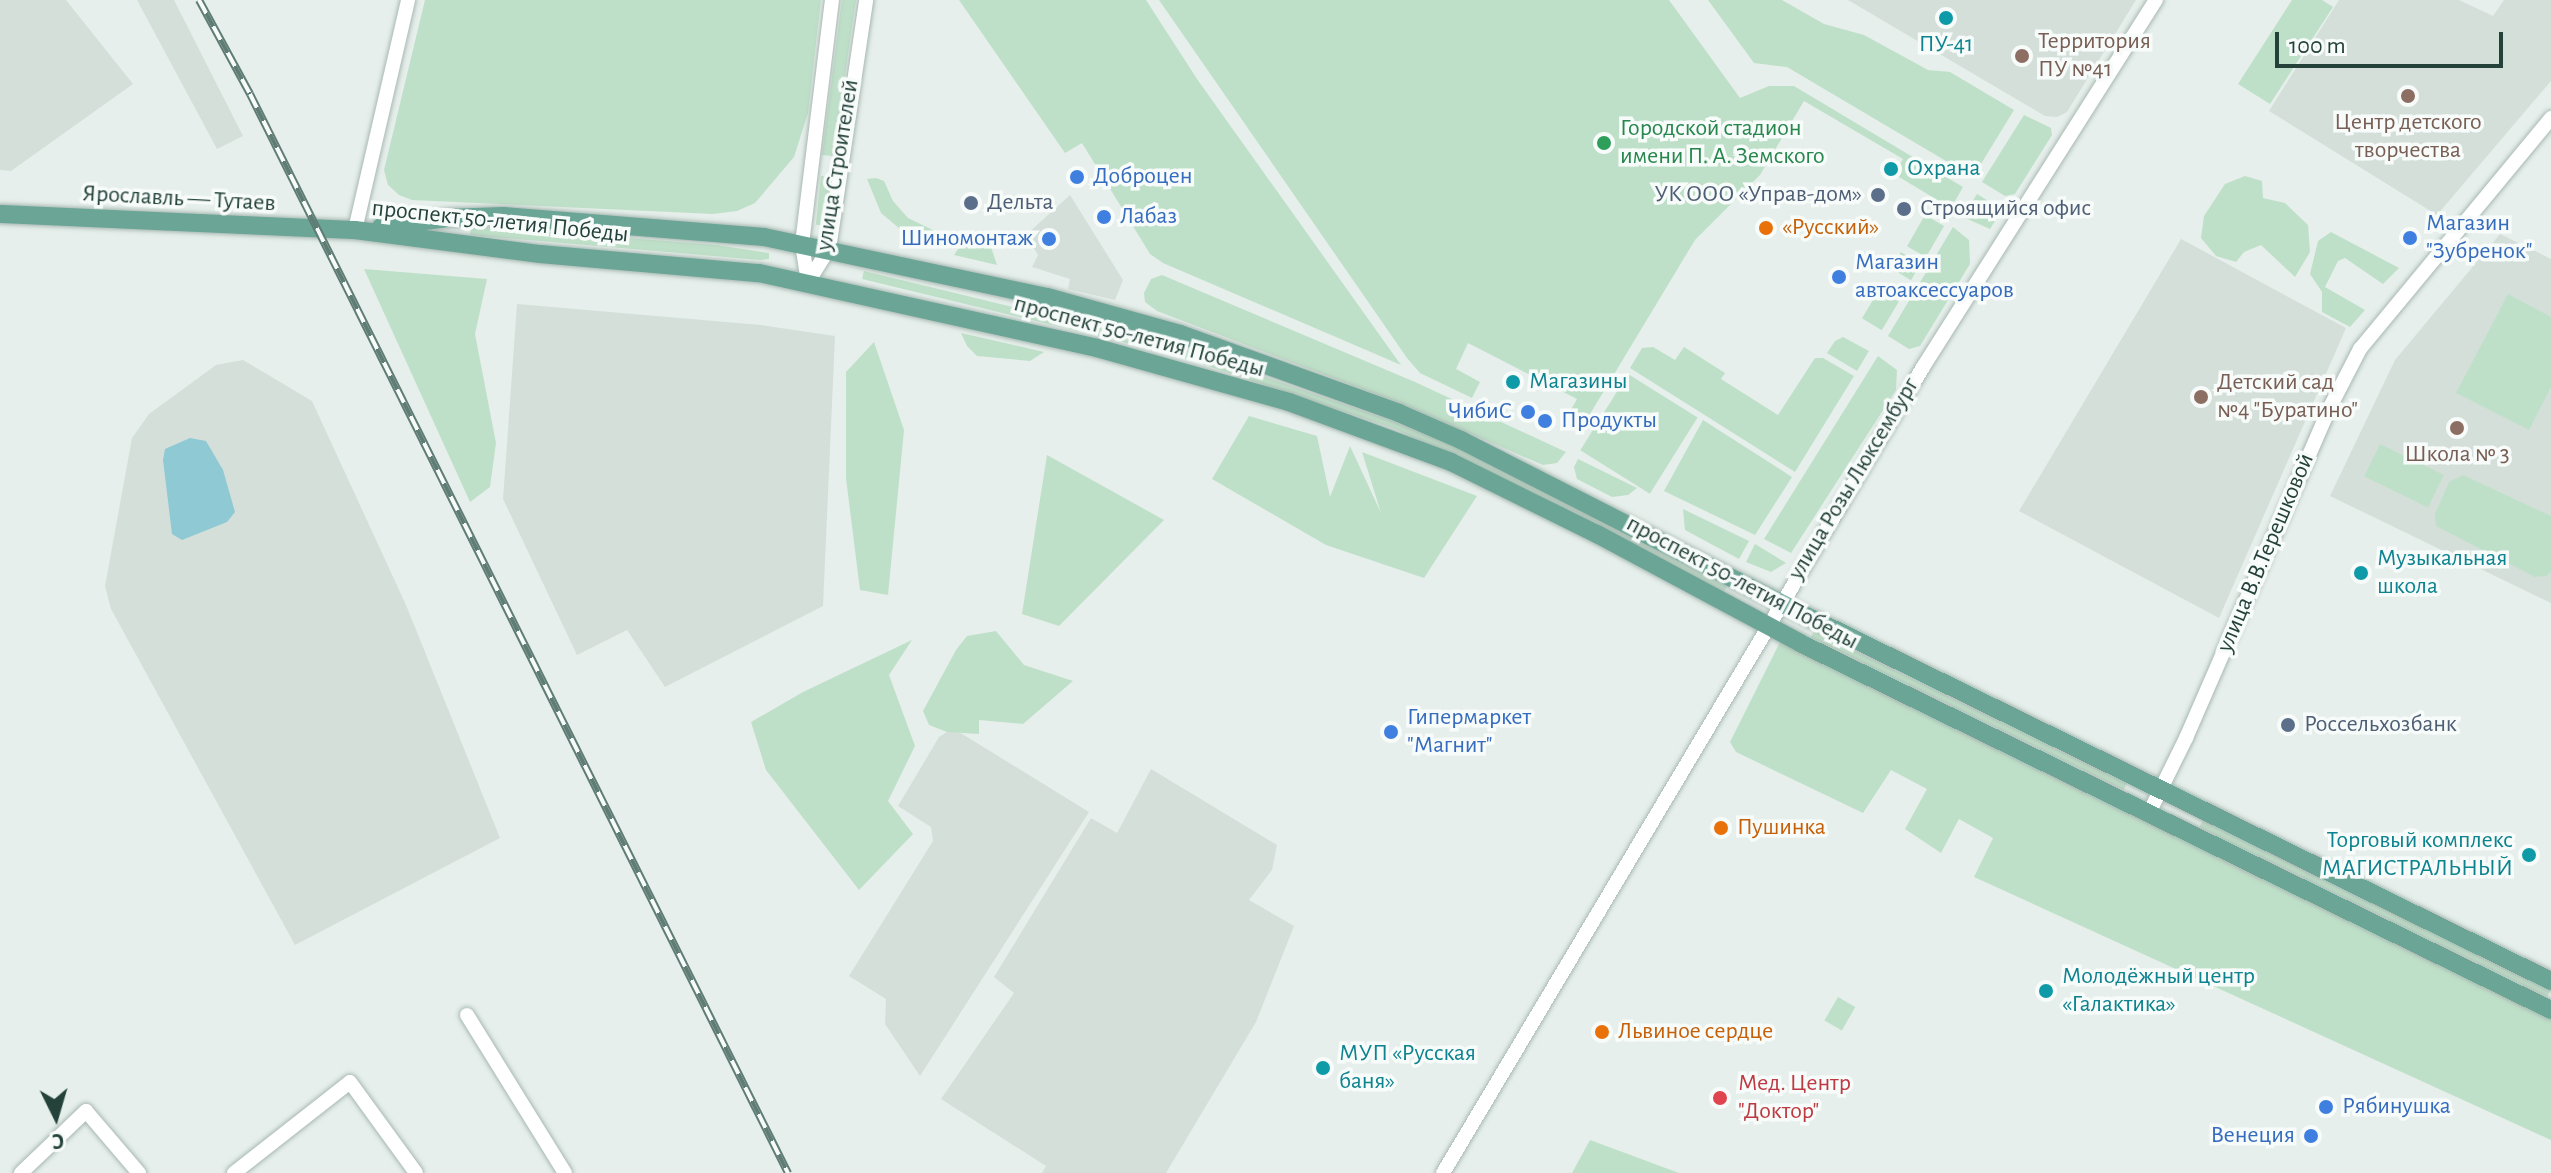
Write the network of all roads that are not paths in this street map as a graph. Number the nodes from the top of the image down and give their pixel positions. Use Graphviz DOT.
graph roads {
  1 [pos="408,0"];
  2 [pos="832,0"];
  3 [pos="866,0"];
  4 [pos="2156,0"];
  5 [pos="2551,118"];
  6 [pos="0,214"];
  7 [pos="355,230"];
  8 [pos="802,244"];
  9 [pos="829,249"];
  10 [pos="808,282"];
  11 [pos="1780,603"];
  12 [pos="1766,626"];
  13 [pos="2160,790"];
  14 [pos="2149,813"];
  15 [pos="2551,981"];
  16 [pos="2551,1010"];
  17 [pos="467,1015"];
  18 [pos="21,1173"];
  19 [pos="139,1173"];
  20 [pos="234,1173"];
  21 [pos="416,1173"];
  22 [pos="565,1173"];
  23 [pos="1443,1173"];
  1 -- 7 [label="street"];
  2 -- 8 [label="street, улица Строителей"];
  3 -- 9 [label="street, улица Строителей"];
  4 -- 11 [label="street, улица Розы Люксембург"];
  5 -- 13 [label="street, улица В.В.Терешковой"];
  6 -- 7 [label="main road, Ярославль — Тутаев"];
  7 -- 8 [label="main road, проспект 50-летия Победы"];
  7 -- 10 [label="main road, проспект 50-летия Победы"];
  8 -- 9 [label="main road, проспект 50-летия Победы"];
  8 -- 10 [label="street, улица Строителей"];
  9 -- 10 [label="street, улица Строителей"];
  9 -- 11 [label="main road, проспект 50-летия Победы"];
  10 -- 12 [label="main road, проспект 50-летия Победы"];
  11 -- 12 [label="street, улица Розы Люксембург"];
  11 -- 13 [label="main road, проспект 50-летия Победы"];
  12 -- 14 [label="main road, проспект 50-летия Победы"];
  12 -- 23 [label="street, улица Розы Люксембург"];
  13 -- 14 [label="street, улица В.В.Терешковой"];
  13 -- 15 [label="main road, проспект 50-летия Победы"];
  14 -- 16 [label="main road, проспект 50-летия Победы"];
  17 -- 22 [label="street"];
  18 -- 19 [label="street"];
  20 -- 21 [label="street"];
}
